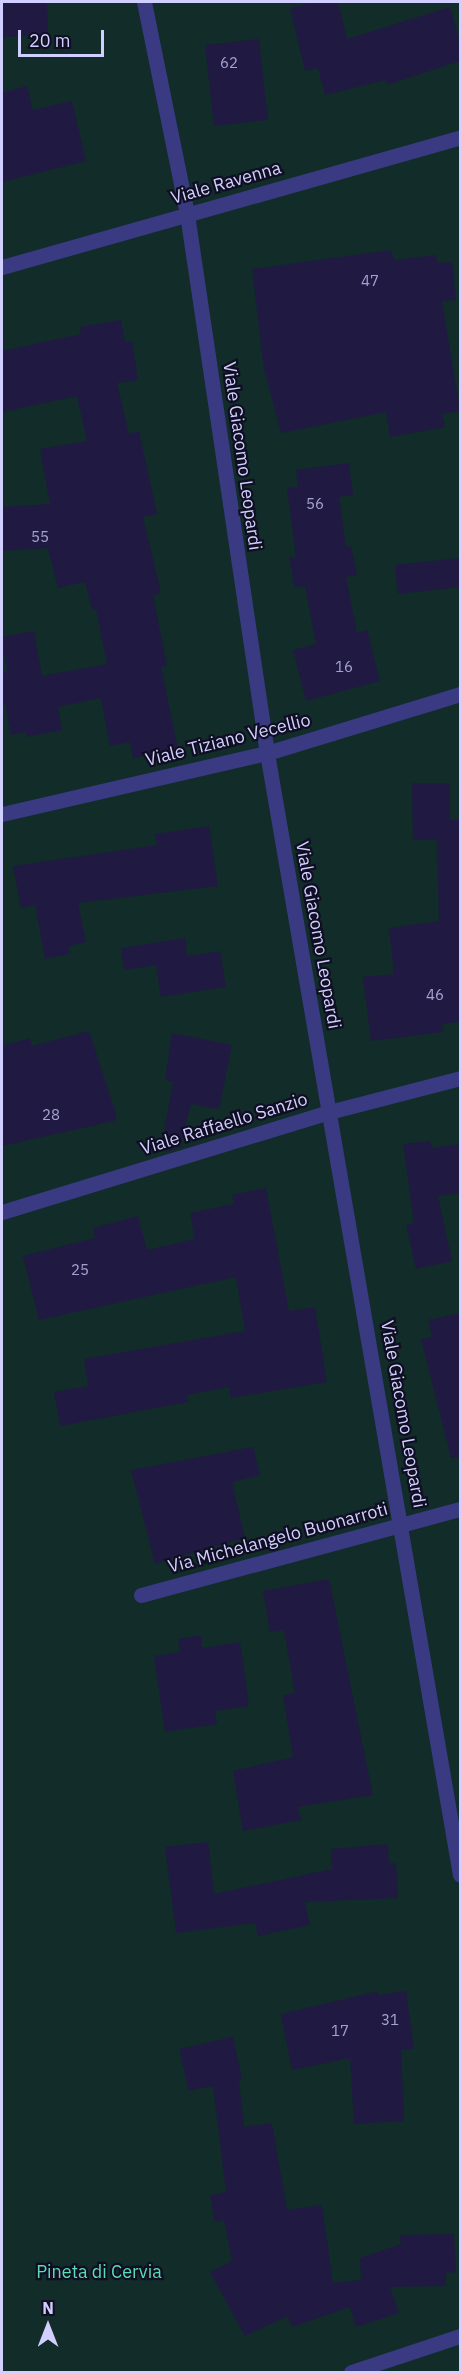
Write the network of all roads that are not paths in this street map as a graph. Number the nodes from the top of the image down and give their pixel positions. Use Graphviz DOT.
graph roads {
  1 [pos="144,2"];
  2 [pos="460,137"];
  3 [pos="187,214"];
  4 [pos="2,267"];
  5 [pos="460,694"];
  6 [pos="267,753"];
  7 [pos="2,814"];
  8 [pos="460,1078"];
  9 [pos="329,1112"];
  10 [pos="2,1212"];
  11 [pos="460,1509"];
  12 [pos="403,1524"];
  13 [pos="141,1595"];
  14 [pos="460,1875"];
  15 [pos="460,2337"];
  16 [pos="351,2373"];
  1 -- 3 [label="street, Viale Giacomo Leopardi"];
  2 -- 3 [label="street, Viale Ravenna"];
  3 -- 4 [label="street, Viale Ravenna"];
  3 -- 6 [label="street, Viale Giacomo Leopardi"];
  5 -- 6 [label="street, Viale Tiziano Vecellio"];
  6 -- 7 [label="street, Viale Tiziano Vecellio"];
  6 -- 9 [label="street, Viale Giacomo Leopardi"];
  8 -- 9 [label="street, Viale Raffaello Sanzio"];
  9 -- 10 [label="street, Viale Raffaello Sanzio"];
  9 -- 12 [label="street, Viale Giacomo Leopardi"];
  11 -- 12 [label="street, Via Michelangelo Buonarroti"];
  12 -- 13 [label="street, Via Michelangelo Buonarroti"];
  12 -- 14 [label="street, Viale Giacomo Leopardi"];
  15 -- 16 [label="street"];
}
